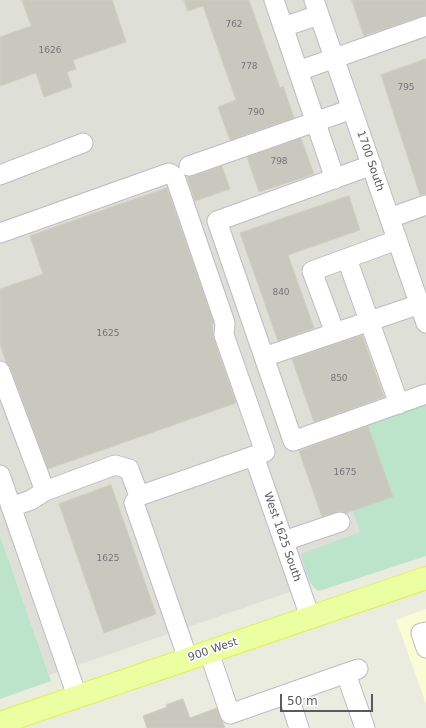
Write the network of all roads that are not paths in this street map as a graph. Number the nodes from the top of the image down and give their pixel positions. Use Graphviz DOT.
graph roads {
  1 [pos="274,0"];
  2 [pos="317,7"];
  3 [pos="426,26"];
  4 [pos="283,27"];
  5 [pos="334,58"];
  6 [pos="298,70"];
  7 [pos="352,109"];
  8 [pos="315,121"];
  9 [pos="83,143"];
  10 [pos="372,165"];
  11 [pos="189,166"];
  12 [pos="0,175"];
  13 [pos="335,178"];
  14 [pos="426,206"];
  15 [pos="390,218"];
  16 [pos="0,233"];
  17 [pos="397,240"];
  18 [pos="347,258"];
  19 [pos="420,293"];
  20 [pos="370,321"];
  21 [pos="426,323"];
  22 [pos="335,333"];
  23 [pos="264,358"];
  24 [pos="0,371"];
  25 [pos="426,394"];
  26 [pos="399,404"];
  27 [pos="254,456"];
  28 [pos="0,475"];
  29 [pos="45,491"];
  30 [pos="139,496"];
  31 [pos="11,507"];
  32 [pos="340,522"];
  33 [pos="284,541"];
  34 [pos="426,578"];
  35 [pos="310,617"];
  36 [pos="426,632"];
  37 [pos="426,648"];
  38 [pos="209,652"];
  39 [pos="188,659"];
  40 [pos="288,694"];
  41 [pos="77,696"];
  42 [pos="232,721"];
  43 [pos="0,723"];
  44 [pos="299,728"];
  45 [pos="365,728"];
  1 -- 4 [label="street"];
  2 -- 4 [label="street"];
  2 -- 5 [label="street, 1700 South"];
  3 -- 5 [label="street"];
  4 -- 6 [label="street"];
  5 -- 6 [label="street"];
  5 -- 7 [label="street, 1700 South"];
  6 -- 8 [label="street"];
  7 -- 8 [label="street"];
  7 -- 10 [label="street, 1700 South"];
  8 -- 11 [label="street"];
  8 -- 13 [label="street"];
  9 -- 12 [label="street"];
  10 -- 13 [label="street"];
  10 -- 15 [label="street, 1700 South"];
  13 -- 23 [label="street"];
  14 -- 15 [label="street"];
  15 -- 17 [label="street, 1700 South"];
  16 -- 27 [label="street"];
  17 -- 18 [label="street"];
  17 -- 19 [label="street, 1700 South"];
  18 -- 20 [label="street"];
  18 -- 22 [label="street"];
  19 -- 20 [label="street"];
  19 -- 21 [label="street, 1700 South"];
  20 -- 22 [label="street"];
  20 -- 26 [label="street"];
  22 -- 23 [label="street"];
  23 -- 26 [label="street"];
  24 -- 29 [label="street"];
  25 -- 26 [label="street"];
  27 -- 30 [label="street"];
  27 -- 33 [label="street, West 1625 South"];
  28 -- 31 [label="street"];
  29 -- 30 [label="street"];
  29 -- 31 [label="street"];
  30 -- 39 [label="street"];
  31 -- 41 [label="street"];
  32 -- 33 [label="street"];
  33 -- 35 [label="street, West 1625 South"];
  34 -- 35 [label="main road, 900 West"];
  35 -- 38 [label="main road, 900 West"];
  36 -- 37 [label="street"];
  38 -- 39 [label="main road, 900 West"];
  38 -- 42 [label="street"];
  39 -- 41 [label="main road, 900 West"];
  40 -- 42 [label="street"];
  40 -- 44 [label="street"];
  40 -- 45 [label="street"];
  41 -- 43 [label="main road, 900 West"];
}
